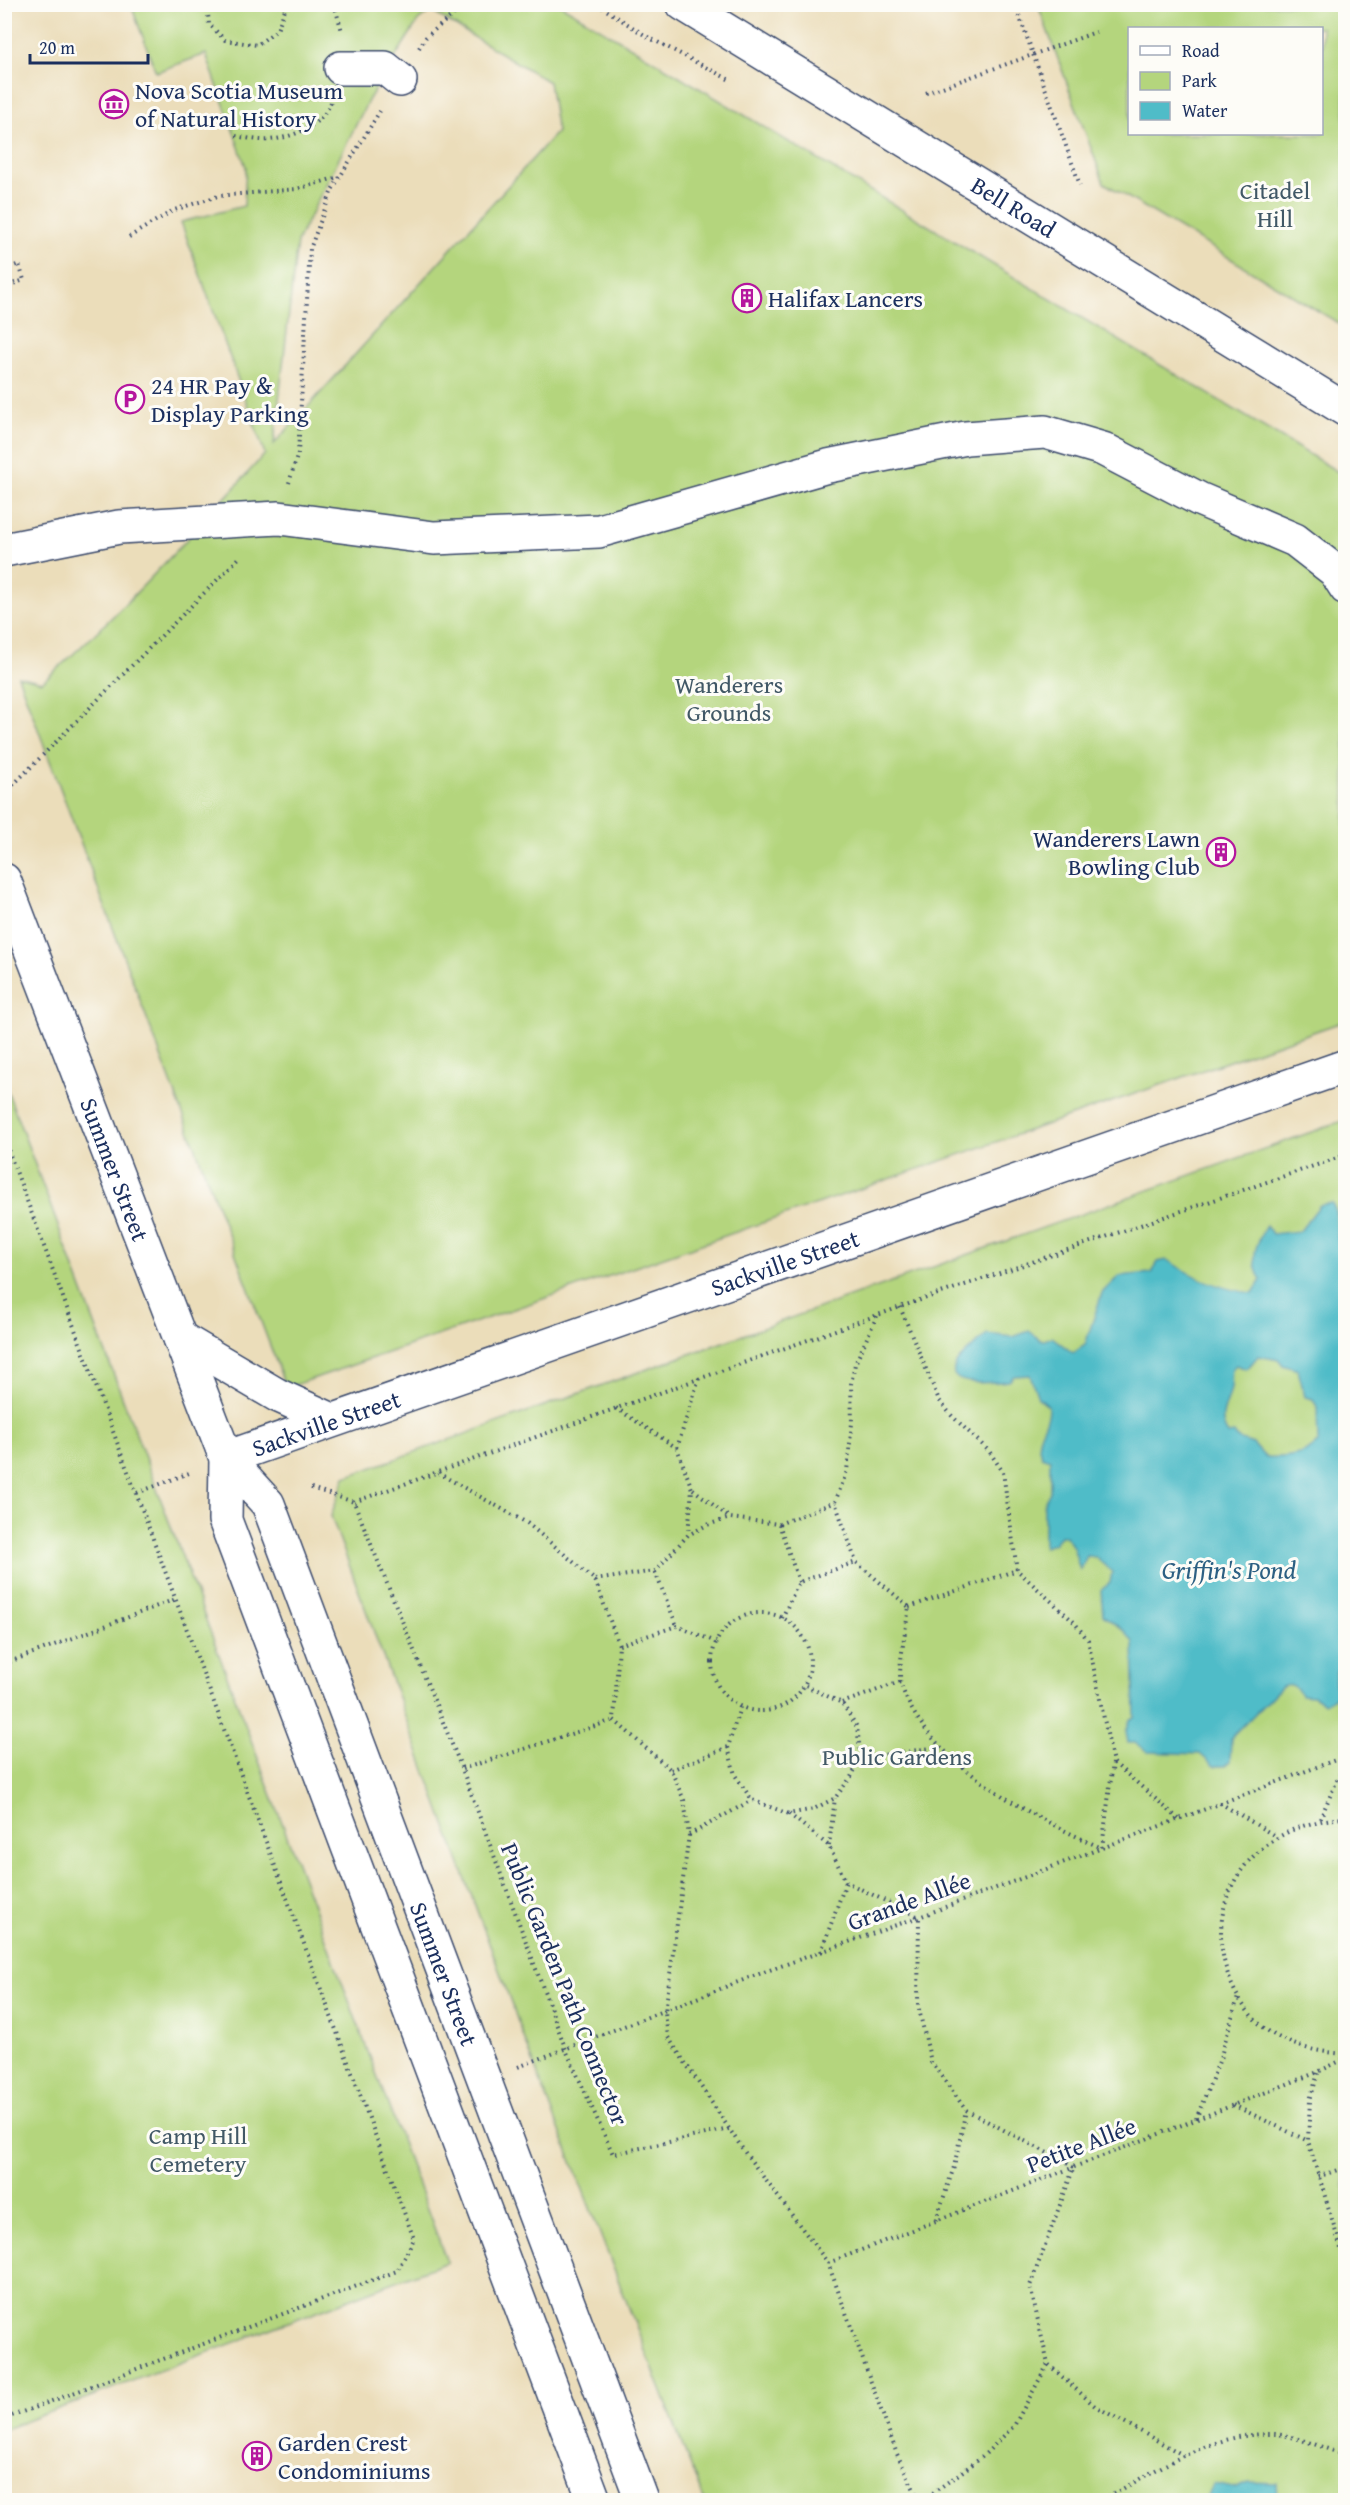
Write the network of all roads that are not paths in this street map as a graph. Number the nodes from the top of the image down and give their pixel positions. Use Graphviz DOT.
graph roads {
  1 [pos="701,9"];
  2 [pos="341,68"];
  3 [pos="400,80"];
  4 [pos="1346,410"];
  5 [pos="4,550"];
  6 [pos="1346,588"];
  7 [pos="4,880"];
  8 [pos="16,934"];
  9 [pos="1346,1066"];
  10 [pos="180,1338"];
  11 [pos="333,1420"];
  12 [pos="226,1458"];
  13 [pos="594,2500"];
  14 [pos="642,2500"];
  1 -- 4 [label="street, Bell Road"];
  2 -- 3 [label="street"];
  5 -- 6 [label="street"];
  7 -- 8 [label="street, Summer Street"];
  8 -- 10 [label="street, Summer Street"];
  9 -- 11 [label="street, Sackville Street"];
  10 -- 11 [label="street"];
  10 -- 12 [label="street, Summer Street"];
  11 -- 12 [label="street, Sackville Street"];
  12 -- 13 [label="street, Summer Street"];
  12 -- 14 [label="street, Summer Street"];
}
